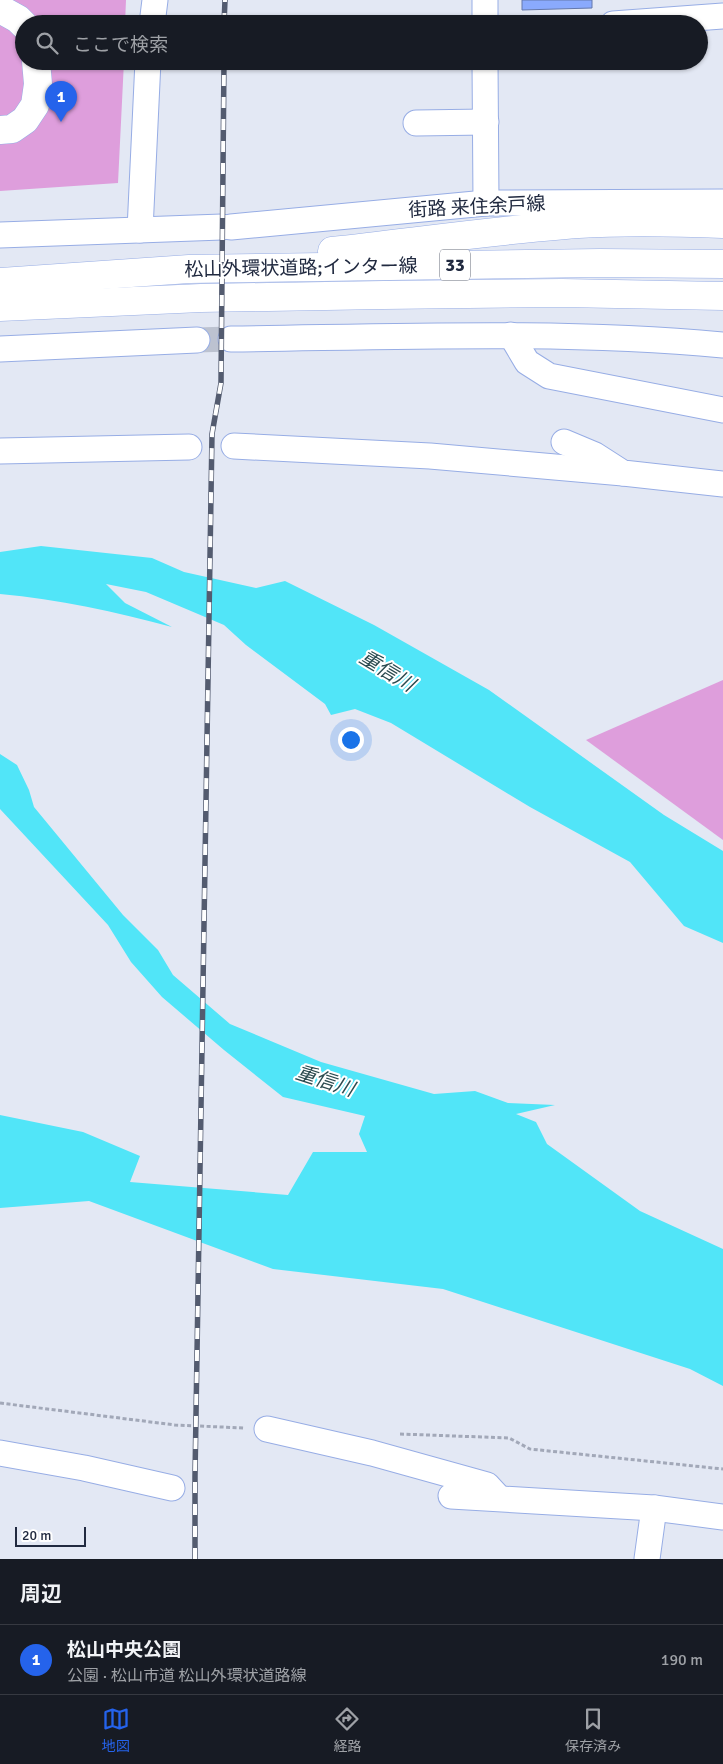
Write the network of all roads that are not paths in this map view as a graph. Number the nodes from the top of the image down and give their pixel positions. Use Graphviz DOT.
graph roads {
  1 [pos="155,0"];
  2 [pos="485,0"];
  3 [pos="0,9"];
  4 [pos="153,15"];
  5 [pos="485,15"];
  6 [pos="723,16"];
  7 [pos="15,17"];
  8 [pos="708,17"];
  9 [pos="37,70"];
  10 [pos="148,70"];
  11 [pos="485,70"];
  12 [pos="486,122"];
  13 [pos="416,123"];
  14 [pos="0,130"];
  15 [pos="723,202"];
  16 [pos="486,203"];
  17 [pos="723,224"];
  18 [pos="140,230"];
  19 [pos="0,234"];
  20 [pos="723,264"];
  21 [pos="189,269"];
  22 [pos="0,282"];
  23 [pos="384,295"];
  24 [pos="723,296"];
  25 [pos="0,307"];
  26 [pos="723,313"];
  27 [pos="511,335"];
  28 [pos="231,339"];
  29 [pos="197,340"];
  30 [pos="723,345"];
  31 [pos="0,349"];
  32 [pos="723,410"];
  33 [pos="564,442"];
  34 [pos="234,446"];
  35 [pos="189,447"];
  36 [pos="0,451"];
  37 [pos="623,473"];
  38 [pos="723,484"];
  39 [pos="267,1429"];
  40 [pos="0,1452"];
  41 [pos="172,1488"];
  42 [pos="450,1496"];
  43 [pos="501,1499"];
  44 [pos="654,1508"];
  45 [pos="723,1517"];
  46 [pos="647,1559"];
  1 -- 4 [label="street"];
  2 -- 5 [label="street"];
  3 -- 7 [label="main road"];
  6 -- 8 [label="street"];
  9 -- 14 [label="main road"];
  10 -- 18 [label="street"];
  11 -- 12 [label="street"];
  12 -- 13 [label="street"];
  12 -- 16 [label="street"];
  15 -- 16 [label="street, 街路 来住余戸線"];
  16 -- 18 [label="street, 街路 来住余戸線"];
  17 -- 21 [label="main road"];
  18 -- 19 [label="street, 街路 来住余戸線"];
  20 -- 21 [label="main road, 松山外環状道路;インター線 / 33"];
  21 -- 22 [label="main road, 松山外環状道路;インター線 / 33"];
  23 -- 24 [label="main road, 松山外環状道路;インター線 / 33"];
  23 -- 25 [label="main road, 松山外環状道路;インター線 / 33"];
  23 -- 26 [label="main road"];
  27 -- 28 [label="street"];
  27 -- 30 [label="street"];
  27 -- 32 [label="street"];
  29 -- 31 [label="street"];
  33 -- 37 [label="street"];
  34 -- 37 [label="street"];
  35 -- 36 [label="street"];
  37 -- 38 [label="street"];
  39 -- 43 [label="street"];
  40 -- 41 [label="street"];
  42 -- 43 [label="street"];
  43 -- 44 [label="street"];
  44 -- 45 [label="street"];
  44 -- 46 [label="street"];
}
